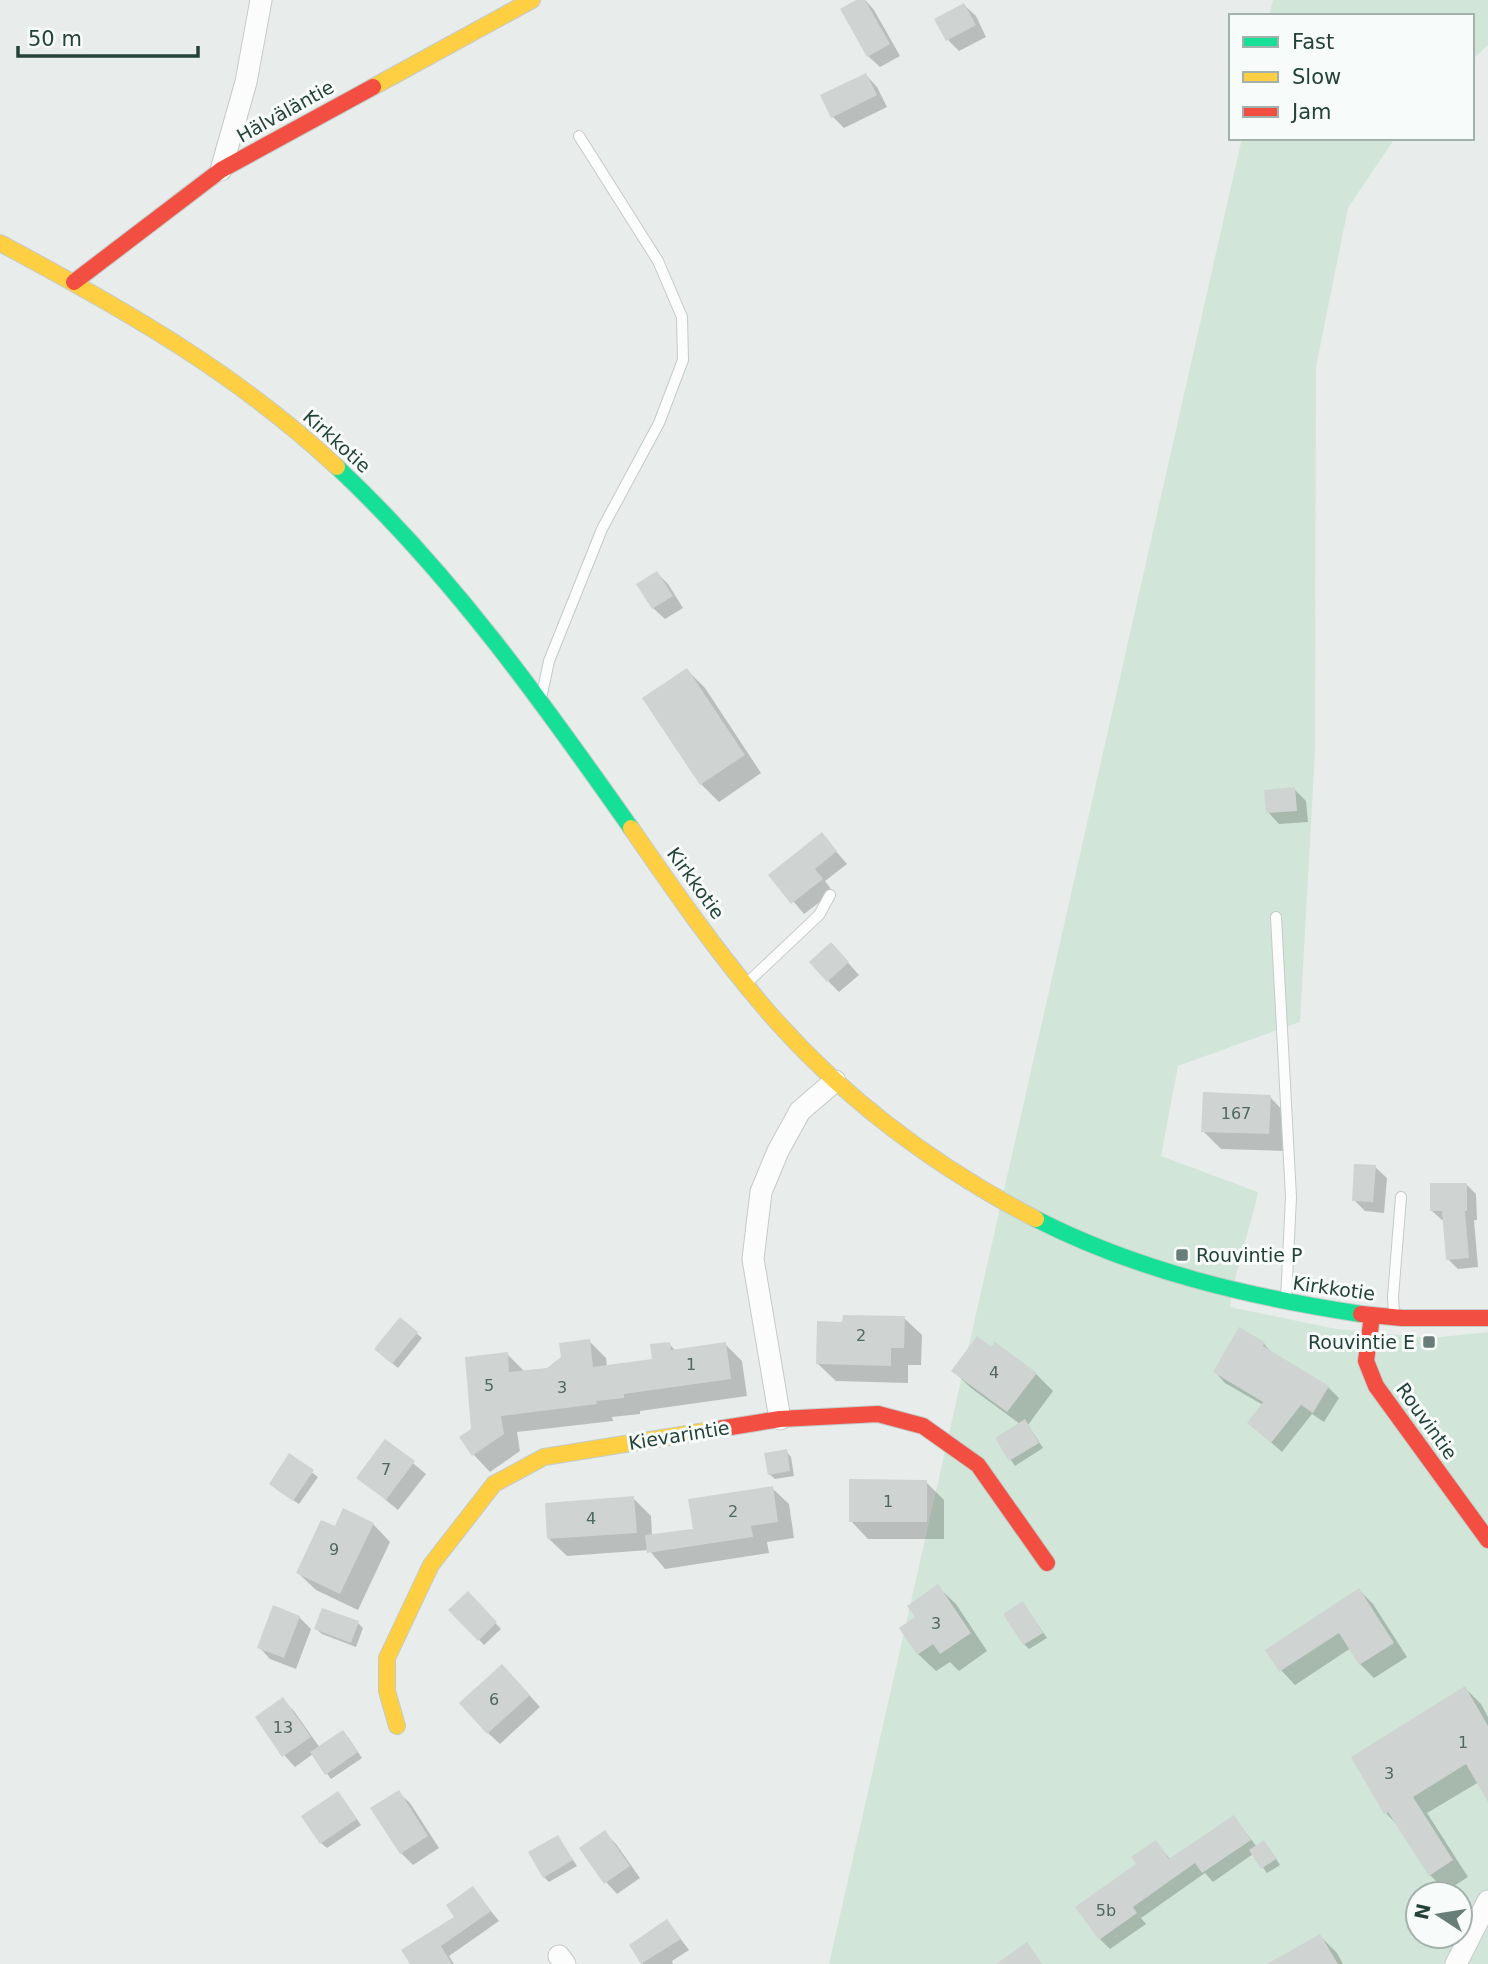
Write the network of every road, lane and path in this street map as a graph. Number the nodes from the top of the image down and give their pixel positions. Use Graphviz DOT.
graph roads {
  1 [pos="261,0"];
  2 [pos="532,0"];
  3 [pos="579,135"];
  4 [pos="221,170"];
  5 [pos="0,243"];
  6 [pos="74,282"];
  7 [pos="540,700"];
  8 [pos="830,895"];
  9 [pos="1276,917"];
  10 [pos="746,984"];
  11 [pos="835,1081"];
  12 [pos="1401,1197"];
  13 [pos="1286,1303"];
  14 [pos="1373,1316"];
  15 [pos="1394,1317"];
  16 [pos="1488,1318"];
  17 [pos="780,1419"];
  18 [pos="1488,1540"];
  19 [pos="1047,1563"];
  20 [pos="397,1726"];
  21 [pos="1488,1901"];
  22 [pos="1457,1964"];
  1 -- 4 [label="street"];
  2 -- 4 [label="street, Hälväläntie"];
  3 -- 7 [label="lane"];
  4 -- 6 [label="street, Hälväläntie"];
  5 -- 6 [label="street, Kirkkotie"];
  6 -- 7 [label="street, Kirkkotie"];
  7 -- 10 [label="street, Kirkkotie"];
  8 -- 10 [label="lane"];
  9 -- 13 [label="lane"];
  10 -- 11 [label="street, Kirkkotie"];
  11 -- 13 [label="street, Kirkkotie"];
  11 -- 17 [label="street"];
  12 -- 15 [label="lane"];
  13 -- 14 [label="street, Kirkkotie"];
  14 -- 15 [label="street, Kirkkotie"];
  14 -- 18 [label="street, Rouvintie"];
  15 -- 16 [label="street, Kirkkotie"];
  17 -- 19 [label="street, Kievarintie"];
  17 -- 20 [label="street, Kievarintie"];
  21 -- 22 [label="street"];
}
